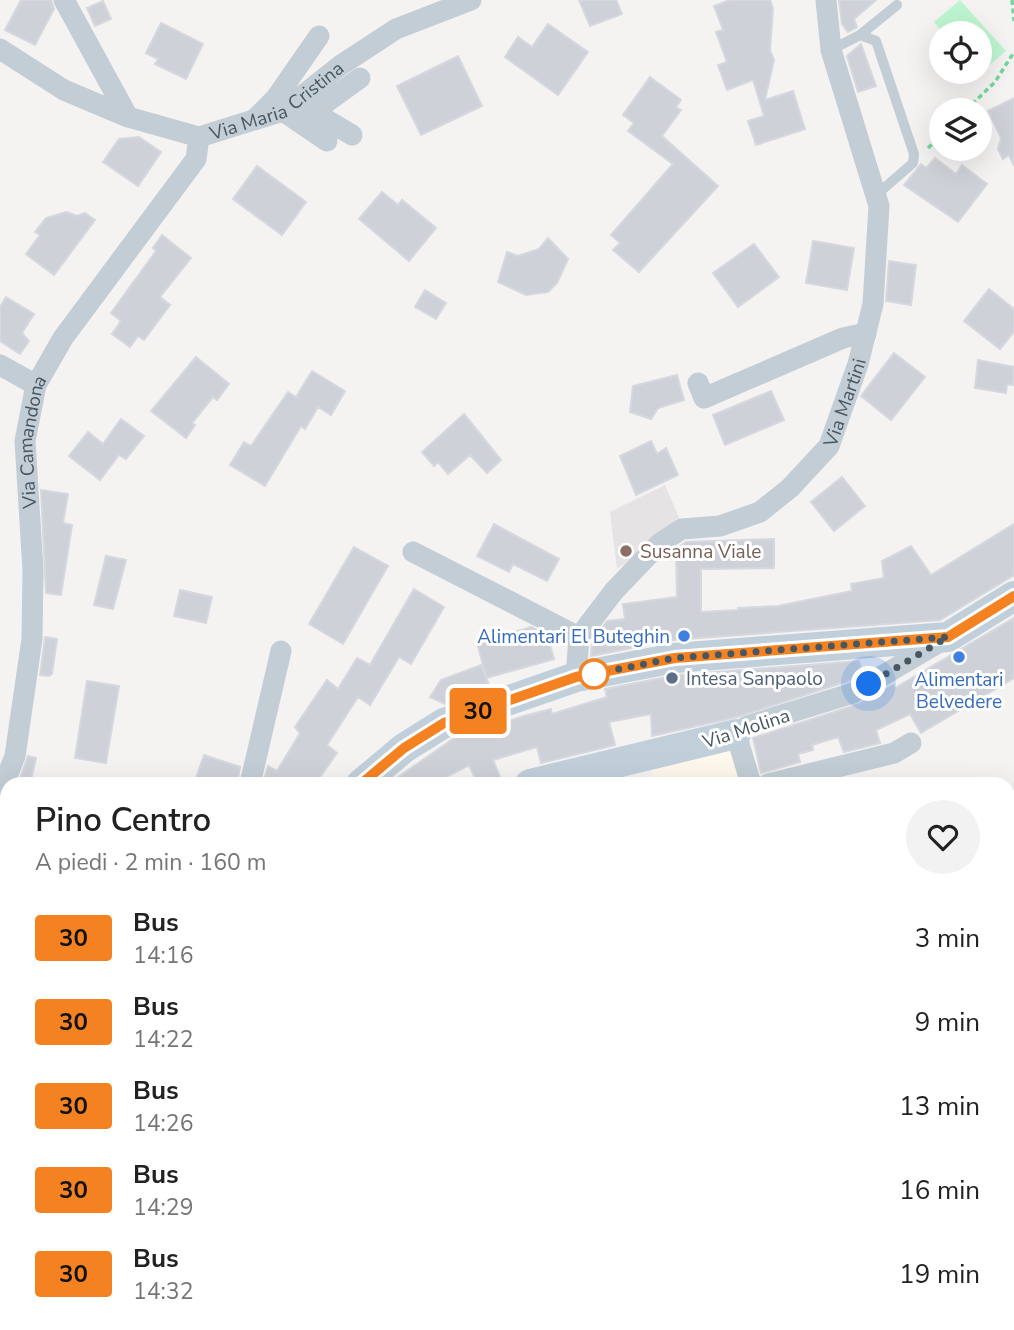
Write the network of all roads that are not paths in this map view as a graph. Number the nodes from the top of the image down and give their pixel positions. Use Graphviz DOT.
graph roads {
  1 [pos="64,0"];
  2 [pos="471,0"];
  3 [pos="826,0"];
  4 [pos="897,5"];
  5 [pos="860,35"];
  6 [pos="319,36"];
  7 [pos="0,49"];
  8 [pos="831,50"];
  9 [pos="360,78"];
  10 [pos="297,108"];
  11 [pos="128,117"];
  12 [pos="251,123"];
  13 [pos="352,135"];
  14 [pos="200,137"];
  15 [pos="327,141"];
  16 [pos="875,196"];
  17 [pos="866,333"];
  18 [pos="0,365"];
  19 [pos="698,383"];
  20 [pos="36,385"];
  21 [pos="414,552"];
  22 [pos="1014,596"];
  23 [pos="579,636"];
  24 [pos="948,637"];
  25 [pos="281,651"];
  26 [pos="576,677"];
  27 [pos="713,743"];
  28 [pos="911,743"];
  29 [pos="7,777"];
  30 [pos="252,777"];
  31 [pos="370,777"];
  32 [pos="561,777"];
  33 [pos="745,777"];
  34 [pos="796,777"];
  1 -- 11 [label="street"];
  2 -- 10 [label="street, Via Maria Cristina"];
  3 -- 8 [label="street, Via Martini"];
  4 -- 5 [label="lane"];
  5 -- 8 [label="lane"];
  5 -- 16 [label="lane"];
  6 -- 12 [label="street"];
  7 -- 11 [label="street, Via Maria Cristina"];
  8 -- 16 [label="street, Via Martini"];
  9 -- 10 [label="street"];
  10 -- 12 [label="street, Via Maria Cristina"];
  10 -- 13 [label="street"];
  10 -- 15 [label="street"];
  11 -- 14 [label="street, Via Maria Cristina"];
  12 -- 14 [label="street, Via Maria Cristina"];
  14 -- 20 [label="street, Via Camandona"];
  16 -- 17 [label="street, Via Martini"];
  17 -- 19 [label="street"];
  17 -- 23 [label="street, Via Martini"];
  18 -- 20 [label="street"];
  20 -- 29 [label="street, Via Camandona"];
  21 -- 23 [label="street"];
  22 -- 24 [label="main road"];
  23 -- 26 [label="street"];
  24 -- 26 [label="main road"];
  24 -- 27 [label="street, Via Molina"];
  25 -- 30 [label="street"];
  26 -- 31 [label="main road"];
  27 -- 32 [label="main road, Via Molina"];
  27 -- 33 [label="street"];
  28 -- 34 [label="street"];
}
